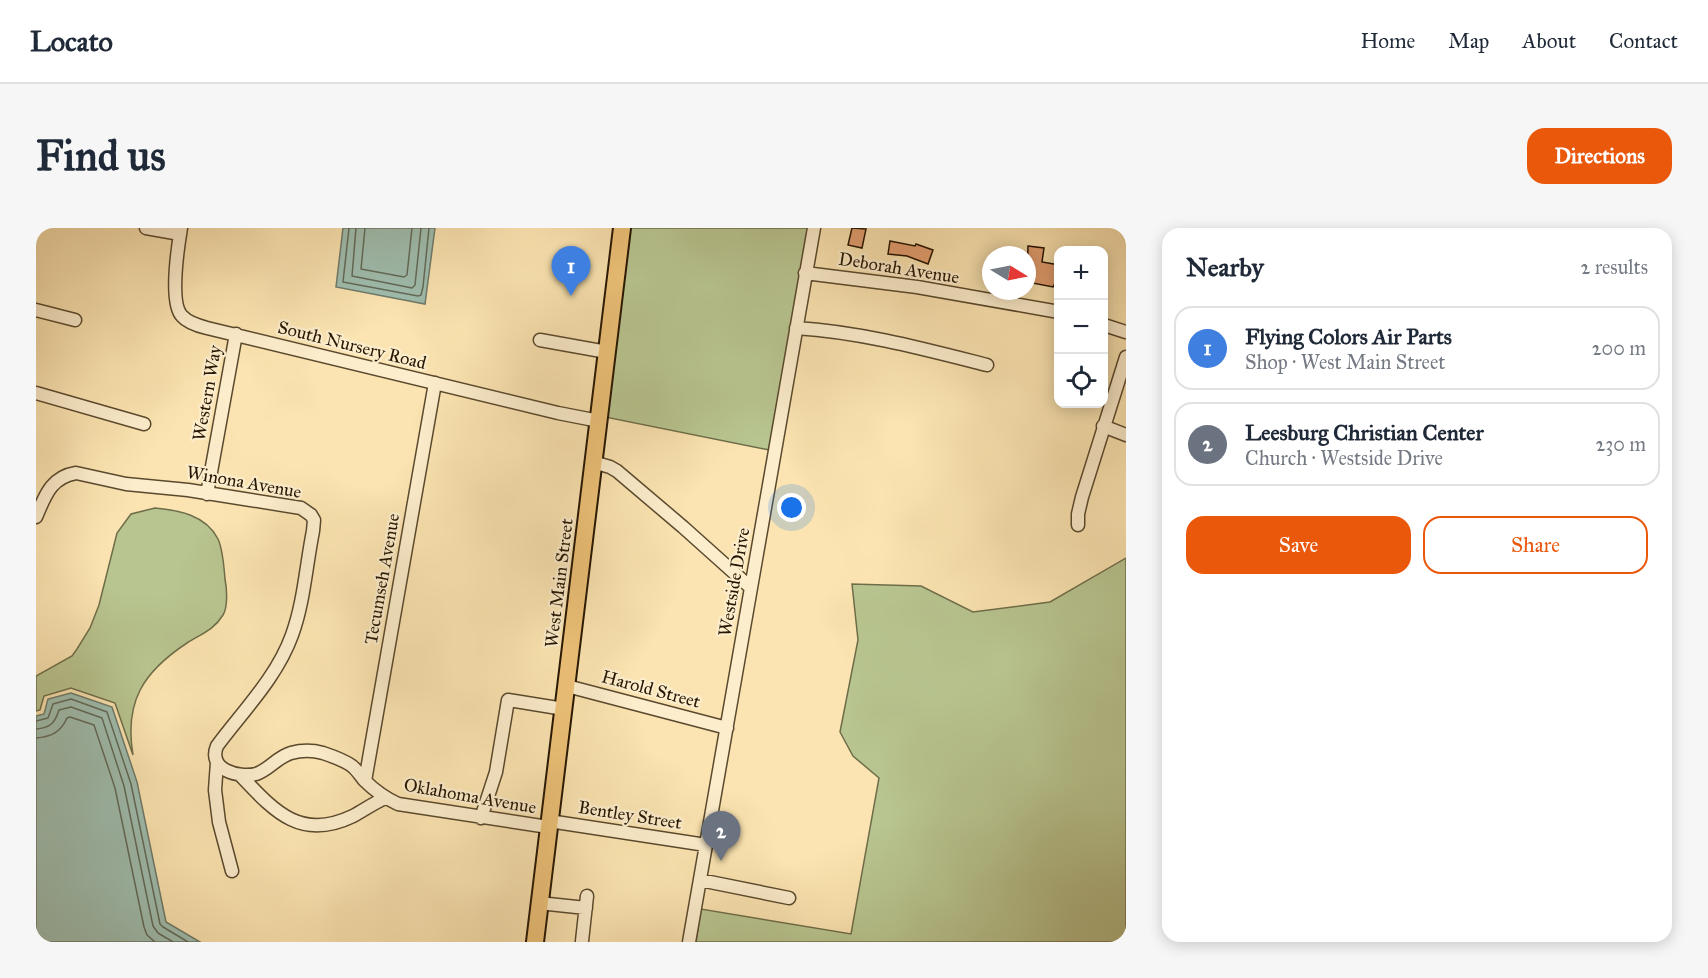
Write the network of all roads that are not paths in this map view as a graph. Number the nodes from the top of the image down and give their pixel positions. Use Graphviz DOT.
graph roads {
  1 [pos="146,228"];
  2 [pos="622,228"];
  3 [pos="814,228"];
  4 [pos="180,231"];
  5 [pos="806,273"];
  6 [pos="36,310"];
  7 [pos="1054,311"];
  8 [pos="75,320"];
  9 [pos="1108,326"];
  10 [pos="796,328"];
  11 [pos="1126,332"];
  12 [pos="236,334"];
  13 [pos="540,340"];
  14 [pos="607,352"];
  15 [pos="1126,357"];
  16 [pos="987,365"];
  17 [pos="435,383"];
  18 [pos="36,393"];
  19 [pos="599,421"];
  20 [pos="144,424"];
  21 [pos="1103,426"];
  22 [pos="1126,435"];
  23 [pos="593,462"];
  24 [pos="207,494"];
  25 [pos="36,517"];
  26 [pos="1078,525"];
  27 [pos="750,587"];
  28 [pos="567,686"];
  29 [pos="564,709"];
  30 [pos="727,728"];
  31 [pos="217,762"];
  32 [pos="241,776"];
  33 [pos="365,781"];
  34 [pos="386,798"];
  35 [pos="481,818"];
  36 [pos="549,824"];
  37 [pos="706,845"];
  38 [pos="232,870"];
  39 [pos="700,880"];
  40 [pos="789,898"];
  41 [pos="539,903"];
  42 [pos="582,941"];
  43 [pos="535,942"];
  44 [pos="689,942"];
  1 -- 4 [label="street"];
  2 -- 14 [label="main road, West Main Street"];
  3 -- 5 [label="street, Westside Drive"];
  4 -- 12 [label="street, South Nursery Road"];
  5 -- 7 [label="street, Deborah Avenue"];
  5 -- 10 [label="street, Westside Drive"];
  6 -- 8 [label="street"];
  9 -- 11 [label="street"];
  10 -- 16 [label="street"];
  10 -- 27 [label="street, Westside Drive"];
  12 -- 17 [label="street, South Nursery Road"];
  12 -- 24 [label="street, Western Way"];
  13 -- 14 [label="street"];
  14 -- 19 [label="main road, West Main Street"];
  15 -- 21 [label="street"];
  17 -- 19 [label="street, South Nursery Road"];
  17 -- 33 [label="street, Tecumseh Avenue"];
  18 -- 20 [label="street"];
  19 -- 23 [label="main road, West Main Street"];
  21 -- 22 [label="street"];
  21 -- 26 [label="street"];
  23 -- 27 [label="street"];
  23 -- 28 [label="main road, West Main Street"];
  24 -- 25 [label="street, Winona Avenue"];
  24 -- 31 [label="street, Winona Avenue"];
  27 -- 30 [label="street, Westside Drive"];
  28 -- 29 [label="main road, West Main Street"];
  28 -- 30 [label="street, Harold Street"];
  29 -- 35 [label="street"];
  29 -- 36 [label="main road, West Main Street"];
  30 -- 37 [label="street, Westside Drive"];
  31 -- 32 [label="street"];
  31 -- 38 [label="street"];
  32 -- 33 [label="street"];
  32 -- 34 [label="street"];
  33 -- 34 [label="street"];
  34 -- 35 [label="street, Oklahoma Avenue"];
  35 -- 36 [label="street, Oklahoma Avenue"];
  36 -- 37 [label="street, Bentley Street"];
  36 -- 41 [label="main road, West Main Street"];
  37 -- 39 [label="street, Westside Drive"];
  39 -- 40 [label="street"];
  39 -- 44 [label="street, Westside Drive"];
  41 -- 42 [label="street"];
  41 -- 43 [label="main road, West Main Street"];
}
